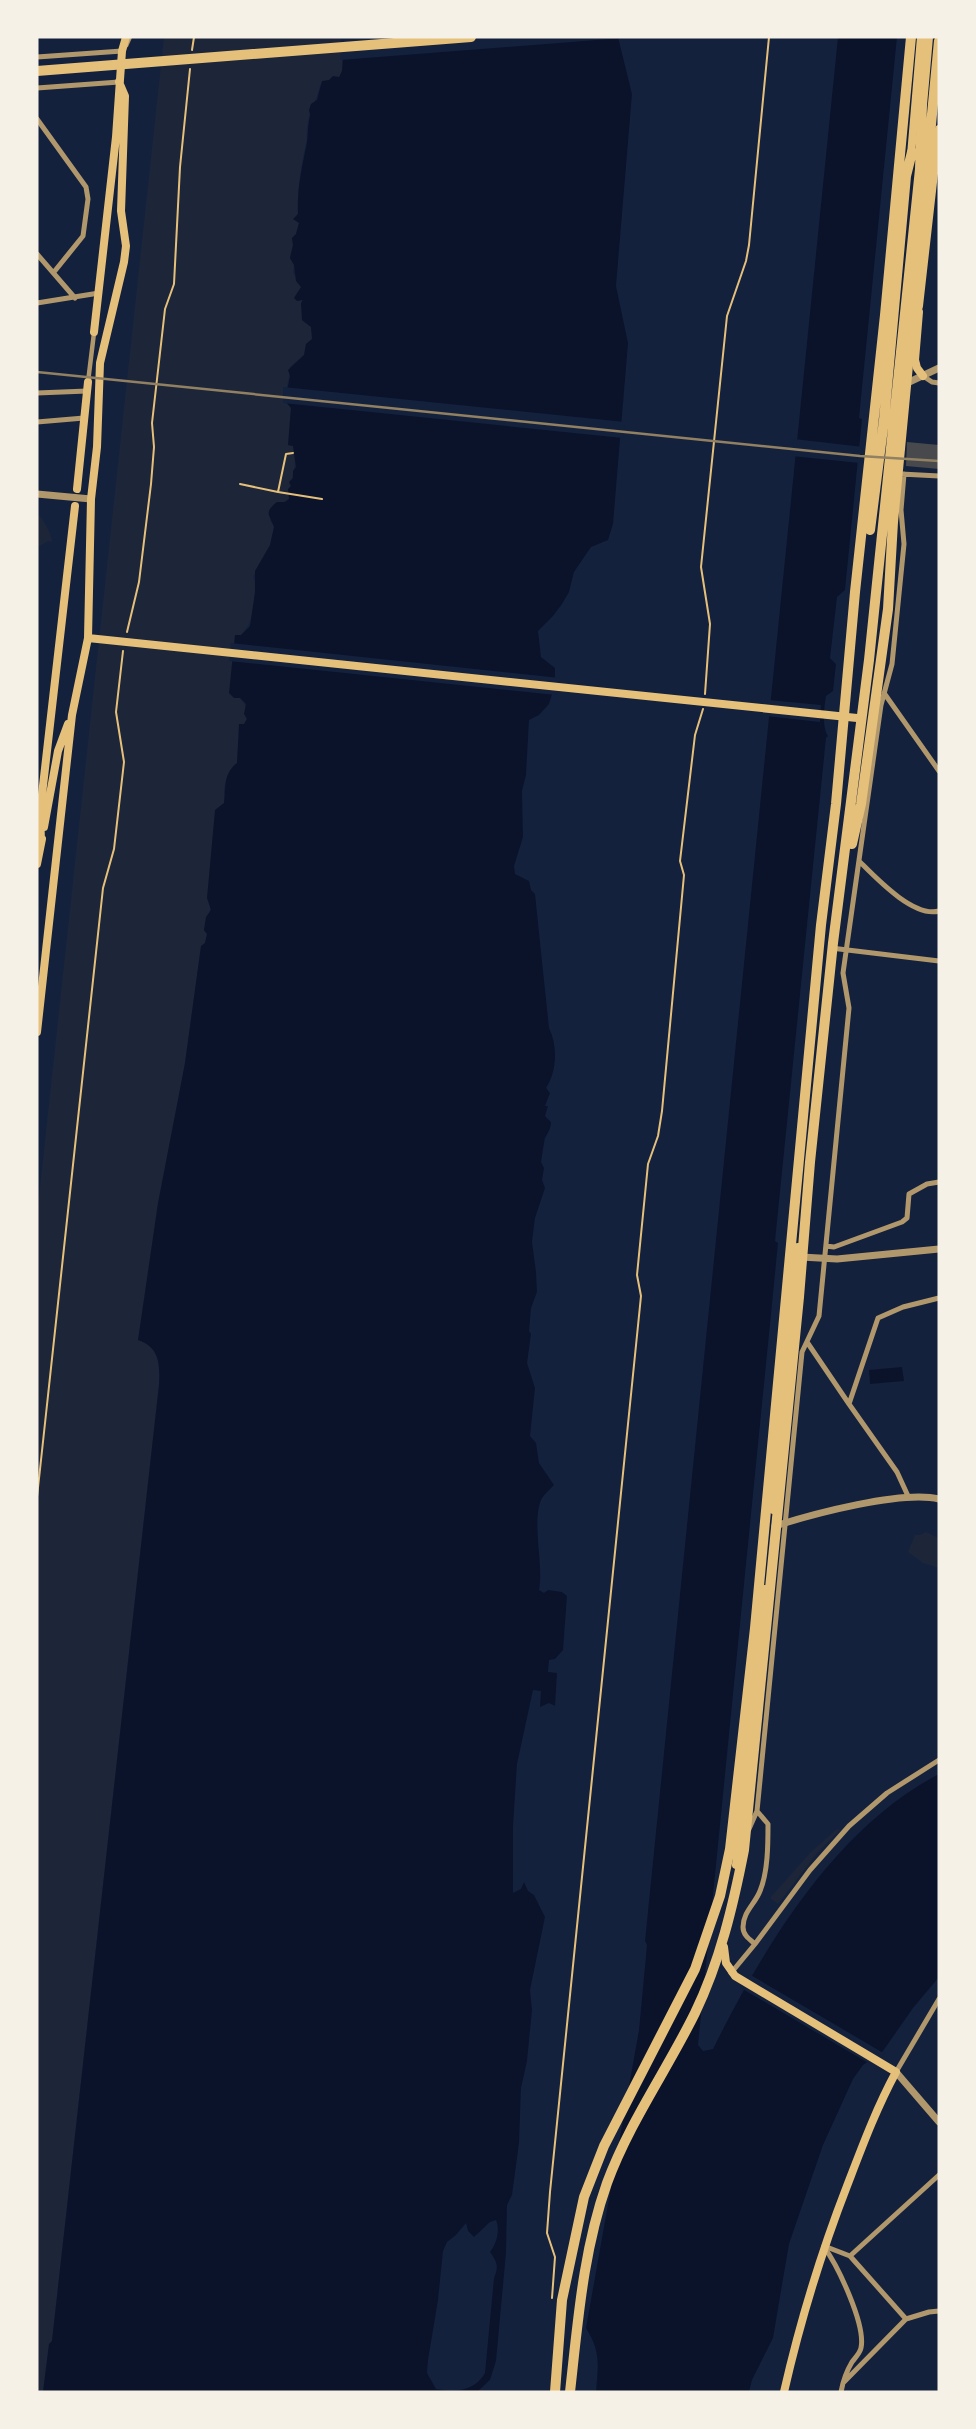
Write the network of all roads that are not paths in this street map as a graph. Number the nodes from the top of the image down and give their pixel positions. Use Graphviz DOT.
graph roads {
  1 [pos="128,37"];
  2 [pos="471,37"];
  3 [pos="911,37"];
  4 [pos="921,37"];
  5 [pos="928,37"];
  6 [pos="939,41"];
  7 [pos="122,51"];
  8 [pos="37,57"];
  9 [pos="37,71"];
  10 [pos="119,82"];
  11 [pos="37,88"];
  12 [pos="37,119"];
  13 [pos="935,133"];
  14 [pos="938,151"];
  15 [pos="912,152"];
  16 [pos="37,254"];
  17 [pos="54,272"];
  18 [pos="99,293"];
  19 [pos="75,298"];
  20 [pos="37,303"];
  21 [pos="919,306"];
  22 [pos="94,332"];
  23 [pos="939,368"];
  24 [pos="923,376"];
  25 [pos="939,383"];
  26 [pos="88,387"];
  27 [pos="892,390"];
  28 [pos="37,393"];
  29 [pos="84,418"];
  30 [pos="37,422"];
  31 [pos="884,472"];
  32 [pos="904,474"];
  33 [pos="939,476"];
  34 [pos="77,489"];
  35 [pos="37,494"];
  36 [pos="91,499"];
  37 [pos="75,506"];
  38 [pos="88,638"];
  39 [pos="884,693"];
  40 [pos="72,715"];
  41 [pos="857,718"];
  42 [pos="41,769"];
  43 [pos="939,770"];
  44 [pos="836,804"];
  45 [pos="41,841"];
  46 [pos="37,862"];
  47 [pos="860,862"];
  48 [pos="939,911"];
  49 [pos="831,946"];
  50 [pos="846,950"];
  51 [pos="939,961"];
  52 [pos="37,1032"];
  53 [pos="939,1182"];
  54 [pos="826,1246"];
  55 [pos="939,1249"];
  56 [pos="797,1256"];
  57 [pos="825,1259"];
  58 [pos="939,1298"];
  59 [pos="790,1335"];
  60 [pos="811,1336"];
  61 [pos="807,1342"];
  62 [pos="849,1404"];
  63 [pos="908,1496"];
  64 [pos="939,1499"];
  65 [pos="785,1523"];
  66 [pos="771,1527"];
  67 [pos="939,1760"];
  68 [pos="757,1811"];
  69 [pos="740,1839"];
  70 [pos="755,1944"];
  71 [pos="735,1976"];
  72 [pos="939,1999"];
  73 [pos="893,2070"];
  74 [pos="939,2122"];
  75 [pos="939,2175"];
  76 [pos="824,2246"];
  77 [pos="850,2256"];
  78 [pos="939,2311"];
  79 [pos="906,2319"];
  80 [pos="842,2384"];
  81 [pos="555,2392"];
  82 [pos="570,2392"];
  83 [pos="784,2392"];
  84 [pos="841,2392"];
  1 -- 7 [label="main road"];
  2 -- 9 [label="highway"];
  3 -- 44 [label="highway"];
  4 -- 15 [label="main road"];
  5 -- 49 [label="highway"];
  6 -- 13 [label="highway"];
  7 -- 8 [label="street"];
  7 -- 10 [label="main road"];
  10 -- 11 [label="street"];
  10 -- 18 [label="main road"];
  10 -- 36 [label="main road"];
  12 -- 17 [label="street"];
  13 -- 14 [label="main road"];
  13 -- 49 [label="highway"];
  14 -- 21 [label="main road"];
  15 -- 27 [label="main road"];
  15 -- 44 [label="highway"];
  16 -- 17 [label="street"];
  17 -- 19 [label="street"];
  18 -- 19 [label="street"];
  18 -- 22 [label="main road"];
  19 -- 20 [label="street"];
  21 -- 24 [label="main road"];
  21 -- 27 [label="main road"];
  22 -- 26 [label="street"];
  23 -- 24 [label="street"];
  24 -- 25 [label="street"];
  24 -- 27 [label="street"];
  26 -- 28 [label="street"];
  26 -- 29 [label="main road"];
  27 -- 31 [label="main road"];
  29 -- 30 [label="street"];
  29 -- 34 [label="main road"];
  31 -- 32 [label="street"];
  31 -- 41 [label="main road"];
  32 -- 33 [label="street"];
  32 -- 39 [label="street"];
  35 -- 36 [label="street"];
  36 -- 38 [label="main road"];
  37 -- 42 [label="main road"];
  38 -- 40 [label="main road"];
  38 -- 41 [label="main road"];
  39 -- 43 [label="street"];
  39 -- 47 [label="street"];
  40 -- 45 [label="main road"];
  40 -- 52 [label="main road"];
  41 -- 49 [label="main road"];
  42 -- 45 [label="main road"];
  44 -- 81 [label="highway"];
  45 -- 46 [label="main road"];
  47 -- 48 [label="street"];
  47 -- 50 [label="street"];
  49 -- 50 [label="street"];
  49 -- 56 [label="main road"];
  49 -- 82 [label="highway"];
  50 -- 51 [label="street"];
  50 -- 54 [label="street"];
  53 -- 54 [label="street"];
  54 -- 57 [label="street"];
  55 -- 57 [label="street"];
  56 -- 57 [label="street"];
  56 -- 59 [label="main road"];
  57 -- 60 [label="street"];
  58 -- 62 [label="street"];
  59 -- 60 [label="street"];
  59 -- 66 [label="main road"];
  60 -- 61 [label="street"];
  61 -- 62 [label="street"];
  61 -- 65 [label="street"];
  62 -- 63 [label="street"];
  63 -- 64 [label="street"];
  63 -- 65 [label="street"];
  65 -- 66 [label="street"];
  65 -- 68 [label="street"];
  66 -- 69 [label="main road"];
  67 -- 70 [label="street"];
  68 -- 69 [label="street"];
  68 -- 70 [label="street"];
  69 -- 71 [label="main road"];
  70 -- 71 [label="street"];
  71 -- 73 [label="main road"];
  72 -- 73 [label="street"];
  73 -- 74 [label="street"];
  73 -- 76 [label="main road"];
  75 -- 77 [label="street"];
  76 -- 77 [label="street"];
  76 -- 80 [label="street"];
  76 -- 83 [label="main road"];
  77 -- 79 [label="street"];
  78 -- 79 [label="street"];
  79 -- 80 [label="street"];
  80 -- 84 [label="street"];
}
